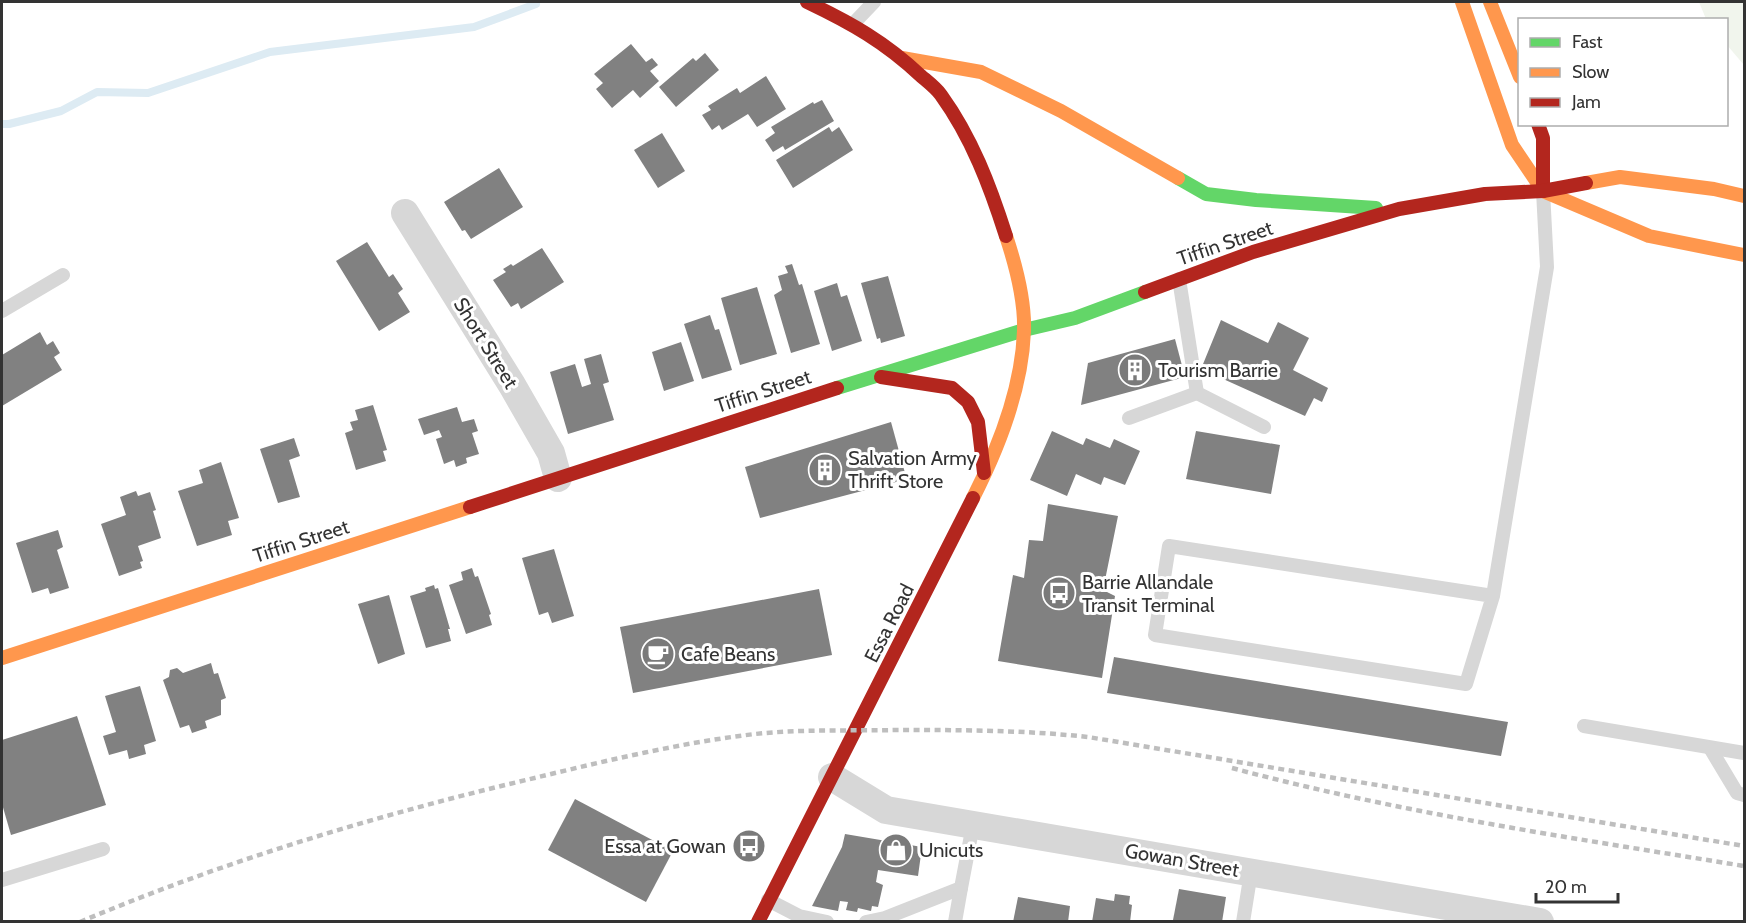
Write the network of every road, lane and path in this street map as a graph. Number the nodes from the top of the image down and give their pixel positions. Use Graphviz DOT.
graph roads {
  1 [pos="807,2"];
  2 [pos="874,2"];
  3 [pos="1462,2"];
  4 [pos="1490,2"];
  5 [pos="853,24"];
  6 [pos="902,58"];
  7 [pos="1518,73"];
  8 [pos="1539,126"];
  9 [pos="1543,190"];
  10 [pos="1744,196"];
  11 [pos="1399,209"];
  12 [pos="405,213"];
  13 [pos="1744,255"];
  14 [pos="63,275"];
  15 [pos="1179,279"];
  16 [pos="2,311"];
  17 [pos="1024,330"];
  18 [pos="873,376"];
  19 [pos="1197,393"];
  20 [pos="1129,418"];
  21 [pos="1264,427"];
  22 [pos="984,477"];
  23 [pos="558,478"];
  24 [pos="1493,596"];
  25 [pos="2,658"];
  26 [pos="1584,726"];
  27 [pos="1710,748"];
  28 [pos="1744,753"];
  29 [pos="832,777"];
  30 [pos="1744,795"];
  31 [pos="973,825"];
  32 [pos="103,849"];
  33 [pos="1251,872"];
  34 [pos="2,880"];
  35 [pos="962,888"];
  36 [pos="768,900"];
  37 [pos="1468,916"];
  38 [pos="758,921"];
  39 [pos="827,921"];
  40 [pos="866,921"];
  41 [pos="956,921"];
  42 [pos="1243,921"];
  43 [pos="1540,921"];
  1 -- 5 [label="main road, Essa Road"];
  2 -- 5 [label="lane"];
  3 -- 9 [label="main road"];
  4 -- 7 [label="main road"];
  5 -- 6 [label="main road, Essa Road"];
  6 -- 11 [label="main road"];
  6 -- 17 [label="main road, Essa Road"];
  8 -- 9 [label="main road"];
  9 -- 10 [label="main road, Tiffin Street"];
  9 -- 11 [label="main road, Tiffin Street"];
  9 -- 13 [label="main road"];
  9 -- 24 [label="lane"];
  11 -- 15 [label="main road, Tiffin Street"];
  12 -- 23 [label="street, Short Street"];
  14 -- 16 [label="lane"];
  15 -- 17 [label="main road, Tiffin Street"];
  15 -- 19 [label="lane"];
  17 -- 18 [label="main road, Tiffin Street"];
  17 -- 22 [label="main road, Essa Road"];
  18 -- 22 [label="main road"];
  18 -- 23 [label="main road, Tiffin Street"];
  19 -- 20 [label="lane"];
  19 -- 21 [label="lane"];
  22 -- 29 [label="main road, Essa Road"];
  23 -- 25 [label="main road, Tiffin Street"];
  24 -- 24 [label="lane"];
  26 -- 27 [label="lane"];
  27 -- 28 [label="lane"];
  27 -- 30 [label="lane"];
  29 -- 31 [label="street, Gowan Street"];
  29 -- 36 [label="main road, Essa Road"];
  31 -- 33 [label="street, Gowan Street"];
  31 -- 35 [label="lane"];
  32 -- 34 [label="lane"];
  33 -- 37 [label="street, Gowan Street"];
  33 -- 42 [label="lane"];
  35 -- 40 [label="lane"];
  35 -- 41 [label="lane"];
  36 -- 38 [label="main road, Essa Road"];
  36 -- 39 [label="lane"];
  37 -- 43 [label="street, Gowan Street"];
}
